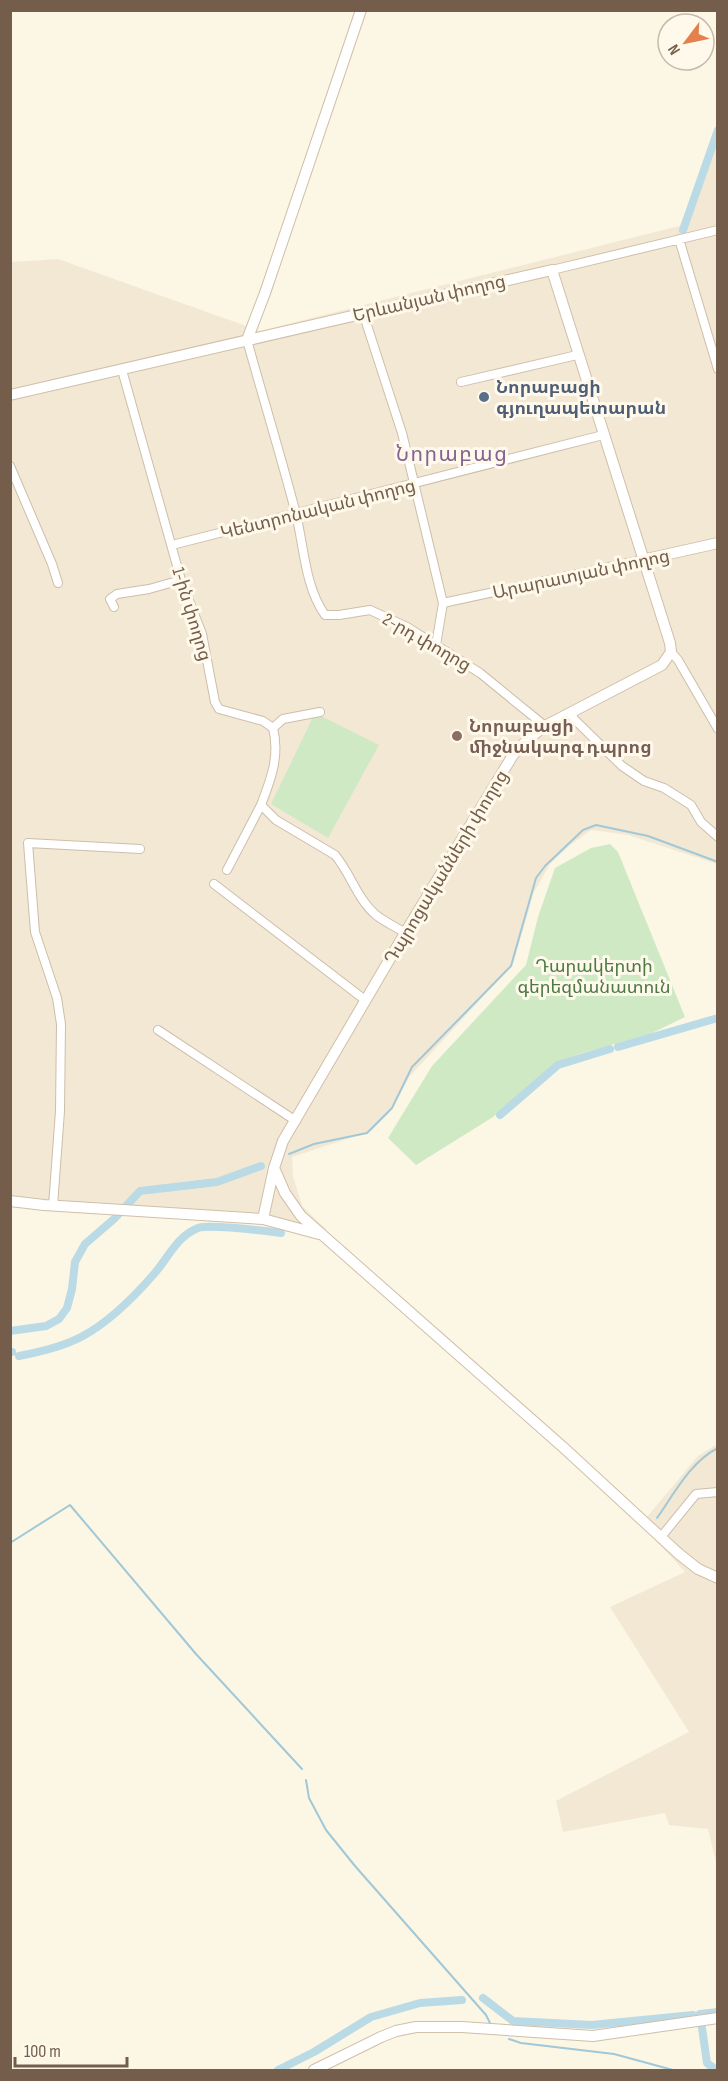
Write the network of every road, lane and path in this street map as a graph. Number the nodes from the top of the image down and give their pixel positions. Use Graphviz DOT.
graph roads {
  1 [pos="361,10"];
  2 [pos="717,230"];
  3 [pos="679,238"];
  4 [pos="552,270"];
  5 [pos="363,313"];
  6 [pos="248,340"];
  7 [pos="578,355"];
  8 [pos="717,369"];
  9 [pos="122,370"];
  10 [pos="461,382"];
  11 [pos="10,395"];
  12 [pos="603,435"];
  13 [pos="10,466"];
  14 [pos="415,484"];
  15 [pos="296,514"];
  16 [pos="717,543"];
  17 [pos="172,545"];
  18 [pos="642,560"];
  19 [pos="181,580"];
  20 [pos="58,583"];
  21 [pos="443,603"];
  22 [pos="114,607"];
  23 [pos="436,645"];
  24 [pos="671,652"];
  25 [pos="320,712"];
  26 [pos="571,713"];
  27 [pos="545,726"];
  28 [pos="273,728"];
  29 [pos="717,729"];
  30 [pos="261,805"];
  31 [pos="717,837"];
  32 [pos="140,849"];
  33 [pos="227,870"];
  34 [pos="214,884"];
  35 [pos="405,933"];
  36 [pos="365,1000"];
  37 [pos="158,1030"];
  38 [pos="296,1121"];
  39 [pos="274,1168"];
  40 [pos="10,1201"];
  41 [pos="53,1206"];
  42 [pos="263,1219"];
  43 [pos="323,1235"];
  44 [pos="717,1492"];
  45 [pos="661,1537"];
  46 [pos="717,1578"];
  47 [pos="717,2018"];
  48 [pos="314,2070"];
  1 -- 6 [label="main road"];
  2 -- 3 [label="street"];
  3 -- 4 [label="street"];
  3 -- 8 [label="street"];
  4 -- 5 [label="main road, Երևանյան փողոց"];
  4 -- 7 [label="main road"];
  5 -- 6 [label="main road, Երևանյան փողոց"];
  5 -- 14 [label="street"];
  6 -- 9 [label="main road, Երևանյան փողոց"];
  6 -- 15 [label="street, 2-րդ փողոց"];
  7 -- 10 [label="street"];
  7 -- 12 [label="main road"];
  9 -- 11 [label="main road, Երևանյան փողոց"];
  9 -- 17 [label="street, 1-ին փողոց"];
  12 -- 14 [label="street, Կենտրոնական փողոց"];
  12 -- 18 [label="main road"];
  13 -- 20 [label="street"];
  14 -- 15 [label="street, Կենտրոնական փողոց"];
  14 -- 21 [label="street"];
  15 -- 17 [label="street, Կենտրոնական փողոց"];
  15 -- 23 [label="street, 2-րդ փողոց"];
  16 -- 18 [label="main road, Արարատյան փողոց"];
  17 -- 19 [label="street, 1-ին փողոց"];
  18 -- 21 [label="street, Արարատյան փողոց"];
  18 -- 24 [label="main road"];
  19 -- 22 [label="street"];
  19 -- 28 [label="street, 1-ին փողոց"];
  21 -- 23 [label="street"];
  23 -- 27 [label="street, 2-րդ փողոց"];
  24 -- 26 [label="main road, Դպրոցականների փողոց"];
  24 -- 29 [label="street"];
  25 -- 28 [label="street"];
  26 -- 27 [label="main road, Դպրոցականների փողոց"];
  26 -- 31 [label="street"];
  27 -- 35 [label="main road, Դպրոցականների փողոց"];
  28 -- 30 [label="street"];
  30 -- 33 [label="street"];
  30 -- 35 [label="street"];
  32 -- 41 [label="street"];
  34 -- 36 [label="street"];
  35 -- 36 [label="main road, Դպրոցականների փողոց"];
  36 -- 38 [label="main road, Դպրոցականների փողոց"];
  37 -- 38 [label="street"];
  38 -- 39 [label="main road, Դպրոցականների փողոց"];
  39 -- 42 [label="main road, Դպրոցականների փողոց"];
  39 -- 43 [label="main road"];
  40 -- 41 [label="main road"];
  41 -- 42 [label="main road"];
  42 -- 43 [label="main road"];
  43 -- 45 [label="main road"];
  44 -- 45 [label="street"];
  45 -- 46 [label="main road"];
  47 -- 48 [label="main road"];
}
